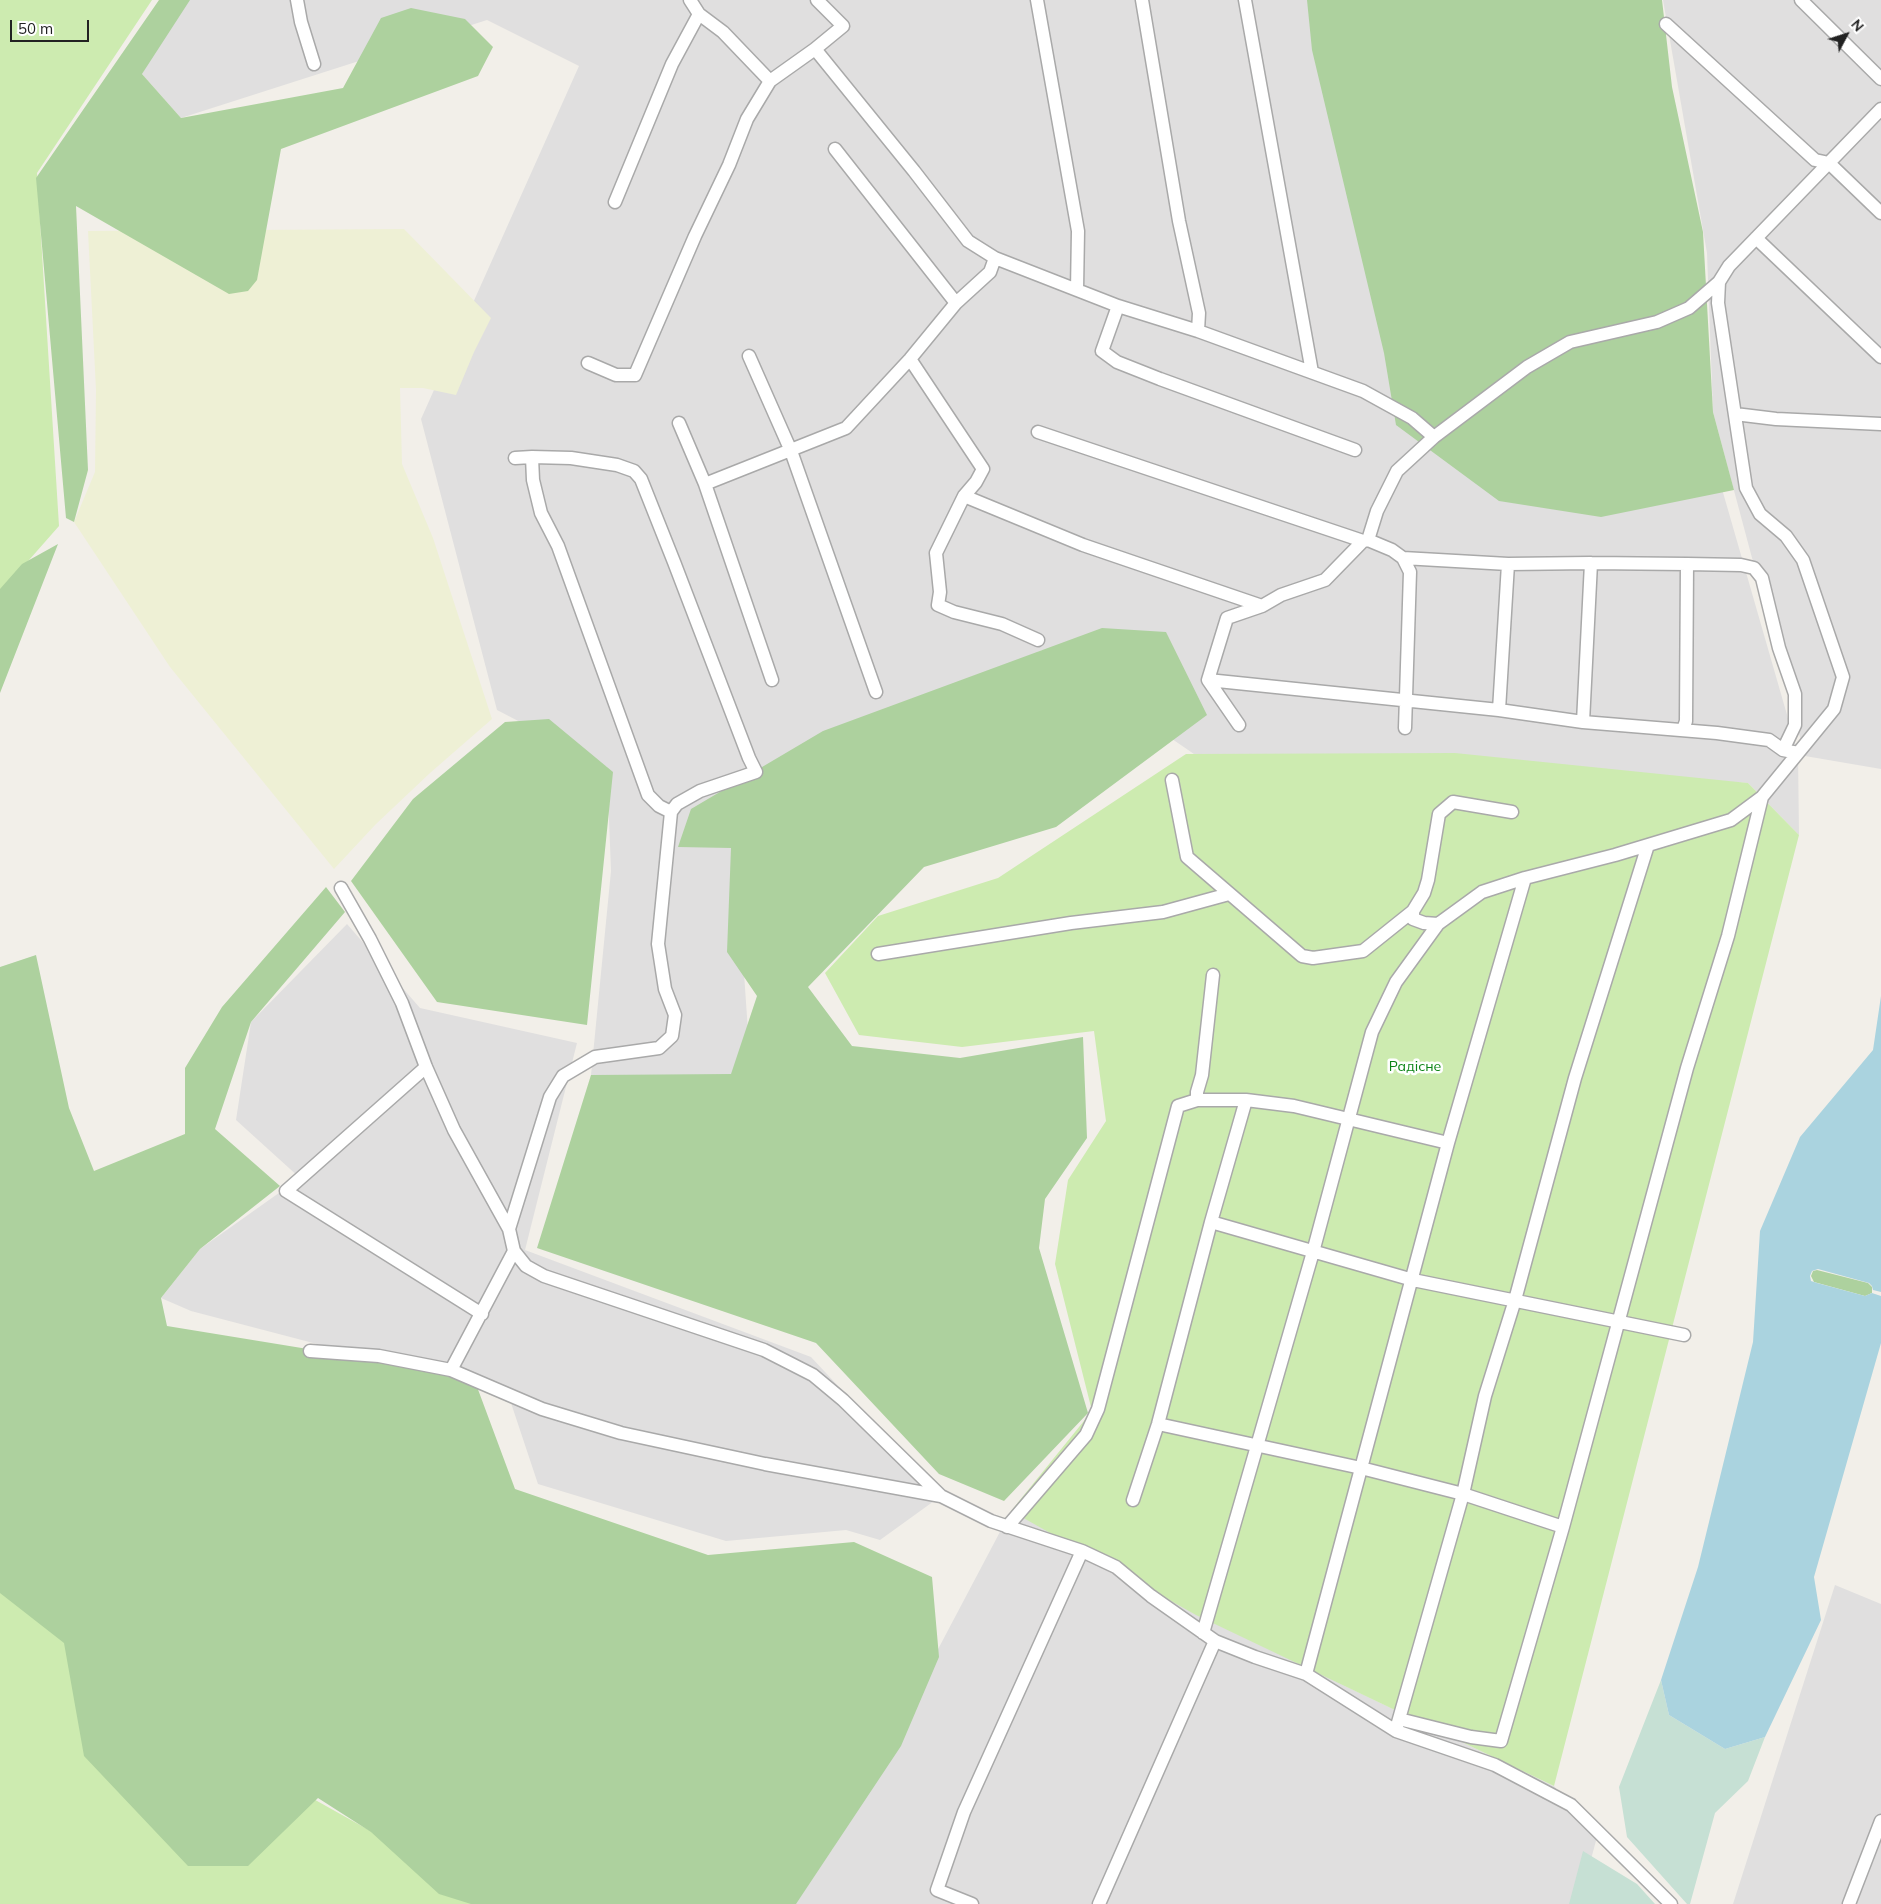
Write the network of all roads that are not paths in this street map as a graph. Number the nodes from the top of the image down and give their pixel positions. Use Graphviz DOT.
graph roads {
  1 [pos="297,0"];
  2 [pos="690,0"];
  3 [pos="817,0"];
  4 [pos="1036,0"];
  5 [pos="1142,0"];
  6 [pos="1245,0"];
  7 [pos="1801,0"];
  8 [pos="699,14"];
  9 [pos="1666,24"];
  10 [pos="815,49"];
  11 [pos="314,64"];
  12 [pos="1881,79"];
  13 [pos="770,81"];
  14 [pos="1881,109"];
  15 [pos="835,148"];
  16 [pos="1829,163"];
  17 [pos="615,202"];
  18 [pos="1881,213"];
  19 [pos="1756,238"];
  20 [pos="995,258"];
  21 [pos="1720,282"];
  22 [pos="1077,290"];
  23 [pos="956,303"];
  24 [pos="1118,306"];
  25 [pos="1198,331"];
  26 [pos="749,356"];
  27 [pos="1881,357"];
  28 [pos="910,359"];
  29 [pos="588,363"];
  30 [pos="1312,372"];
  31 [pos="1735,414"];
  32 [pos="679,423"];
  33 [pos="1881,424"];
  34 [pos="1038,432"];
  35 [pos="1434,437"];
  36 [pos="1355,450"];
  37 [pos="791,451"];
  38 [pos="532,456"];
  39 [pos="515,458"];
  40 [pos="705,484"];
  41 [pos="964,496"];
  42 [pos="1366,540"];
  43 [pos="1402,558"];
  44 [pos="1591,563"];
  45 [pos="1508,564"];
  46 [pos="1687,564"];
  47 [pos="1262,606"];
  48 [pos="1038,640"];
  49 [pos="772,680"];
  50 [pos="1208,680"];
  51 [pos="876,692"];
  52 [pos="1406,702"];
  53 [pos="1499,710"];
  54 [pos="1583,722"];
  55 [pos="1239,724"];
  56 [pos="1405,728"];
  57 [pos="1683,730"];
  58 [pos="1783,750"];
  59 [pos="1798,754"];
  60 [pos="1172,780"];
  61 [pos="1762,797"];
  62 [pos="671,812"];
  63 [pos="1512,812"];
  64 [pos="1648,845"];
  65 [pos="1525,878"];
  66 [pos="341,888"];
  67 [pos="1230,894"];
  68 [pos="1413,911"];
  69 [pos="1438,924"];
  70 [pos="878,954"];
  71 [pos="1213,976"];
  72 [pos="426,1067"];
  73 [pos="1198,1100"];
  74 [pos="1246,1100"];
  75 [pos="1348,1119"];
  76 [pos="1448,1143"];
  77 [pos="1211,1222"];
  78 [pos="509,1229"];
  79 [pos="514,1251"];
  80 [pos="1314,1252"];
  81 [pos="1413,1280"];
  82 [pos="1515,1300"];
  83 [pos="482,1314"];
  84 [pos="1619,1321"];
  85 [pos="1684,1335"];
  86 [pos="310,1351"];
  87 [pos="451,1370"];
  88 [pos="1158,1424"];
  89 [pos="1257,1447"];
  90 [pos="1361,1468"];
  91 [pos="1463,1494"];
  92 [pos="941,1496"];
  93 [pos="1133,1500"];
  94 [pos="1007,1527"];
  95 [pos="1563,1527"];
  96 [pos="1082,1551"];
  97 [pos="1203,1633"];
  98 [pos="1215,1641"];
  99 [pos="1306,1674"];
  100 [pos="1397,1725"];
  101 [pos="1881,1821"];
  102 [pos="972,1904"];
  103 [pos="1099,1904"];
  104 [pos="1671,1904"];
  105 [pos="1849,1904"];
  1 -- 11 [label="street"];
  2 -- 8 [label="street"];
  3 -- 10 [label="street"];
  4 -- 22 [label="street"];
  5 -- 25 [label="street"];
  6 -- 30 [label="street"];
  7 -- 12 [label="street"];
  8 -- 13 [label="street"];
  8 -- 17 [label="street"];
  9 -- 16 [label="street"];
  10 -- 13 [label="street"];
  10 -- 20 [label="street"];
  13 -- 29 [label="street"];
  14 -- 16 [label="street"];
  15 -- 23 [label="street"];
  16 -- 18 [label="street"];
  16 -- 19 [label="street"];
  19 -- 21 [label="street"];
  19 -- 27 [label="street"];
  20 -- 22 [label="street"];
  20 -- 23 [label="street"];
  21 -- 31 [label="street"];
  21 -- 35 [label="street"];
  22 -- 24 [label="street"];
  23 -- 28 [label="street"];
  24 -- 25 [label="street"];
  24 -- 36 [label="street"];
  25 -- 30 [label="street"];
  26 -- 37 [label="street"];
  28 -- 37 [label="street"];
  28 -- 41 [label="street"];
  30 -- 35 [label="street"];
  31 -- 33 [label="street"];
  31 -- 59 [label="street"];
  32 -- 40 [label="street"];
  34 -- 42 [label="street"];
  35 -- 42 [label="street"];
  37 -- 40 [label="street"];
  37 -- 51 [label="street"];
  38 -- 39 [label="street"];
  38 -- 62 [label="street"];
  38 -- 62 [label="street"];
  40 -- 49 [label="street"];
  41 -- 47 [label="street"];
  41 -- 48 [label="street"];
  42 -- 43 [label="street"];
  42 -- 47 [label="street"];
  43 -- 45 [label="street"];
  43 -- 52 [label="street"];
  44 -- 45 [label="street"];
  44 -- 46 [label="street"];
  44 -- 54 [label="street"];
  45 -- 53 [label="street"];
  46 -- 57 [label="street"];
  46 -- 58 [label="street"];
  47 -- 50 [label="street"];
  50 -- 52 [label="street"];
  50 -- 55 [label="street"];
  52 -- 53 [label="street"];
  52 -- 56 [label="street"];
  53 -- 54 [label="street"];
  54 -- 57 [label="street"];
  57 -- 58 [label="street"];
  58 -- 59 [label="street"];
  59 -- 61 [label="street"];
  60 -- 67 [label="street"];
  61 -- 64 [label="street"];
  61 -- 84 [label="street"];
  62 -- 78 [label="street"];
  63 -- 68 [label="street"];
  64 -- 65 [label="street"];
  64 -- 82 [label="street"];
  65 -- 69 [label="street"];
  65 -- 76 [label="street"];
  66 -- 72 [label="street"];
  67 -- 68 [label="street"];
  67 -- 70 [label="street"];
  68 -- 69 [label="street"];
  69 -- 75 [label="street"];
  71 -- 73 [label="street"];
  72 -- 78 [label="street"];
  72 -- 83 [label="street"];
  73 -- 74 [label="street"];
  73 -- 94 [label="street"];
  74 -- 75 [label="street"];
  74 -- 77 [label="street"];
  75 -- 76 [label="street"];
  75 -- 80 [label="street"];
  76 -- 81 [label="street"];
  77 -- 80 [label="street"];
  77 -- 88 [label="street"];
  78 -- 79 [label="street"];
  79 -- 83 [label="street"];
  79 -- 92 [label="street"];
  80 -- 81 [label="street"];
  80 -- 89 [label="street"];
  81 -- 82 [label="street"];
  81 -- 90 [label="street"];
  82 -- 84 [label="street"];
  82 -- 91 [label="street"];
  83 -- 87 [label="street"];
  84 -- 85 [label="street"];
  84 -- 95 [label="street"];
  86 -- 87 [label="street"];
  87 -- 92 [label="street"];
  88 -- 89 [label="street"];
  88 -- 93 [label="street"];
  89 -- 90 [label="street"];
  89 -- 97 [label="street"];
  90 -- 91 [label="street"];
  90 -- 99 [label="street"];
  91 -- 95 [label="street"];
  91 -- 100 [label="street"];
  92 -- 94 [label="street"];
  94 -- 96 [label="street"];
  95 -- 100 [label="street"];
  96 -- 97 [label="street"];
  96 -- 102 [label="street"];
  97 -- 98 [label="street"];
  98 -- 99 [label="street"];
  98 -- 103 [label="street"];
  99 -- 100 [label="street"];
  100 -- 104 [label="street"];
  101 -- 105 [label="street"];
}
